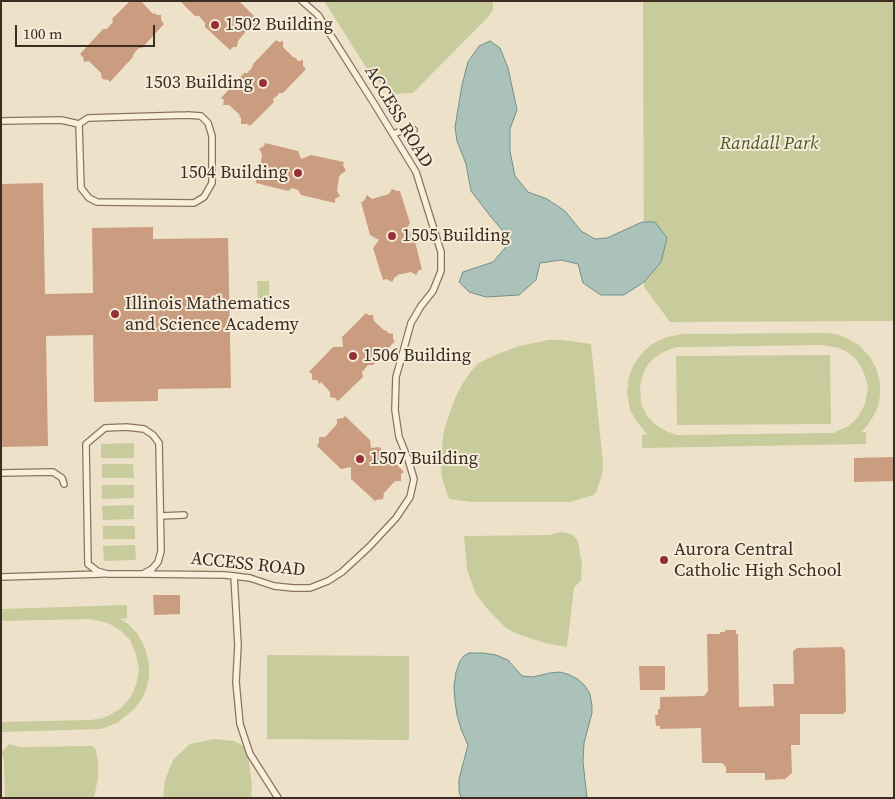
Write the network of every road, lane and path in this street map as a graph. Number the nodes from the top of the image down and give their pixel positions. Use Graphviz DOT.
graph roads {
  1 [pos="302,1"];
  2 [pos="1,121"];
  3 [pos="79,124"];
  4 [pos="414,130"];
  5 [pos="393,134"];
  6 [pos="1,473"];
  7 [pos="64,484"];
  8 [pos="184,515"];
  9 [pos="161,516"];
  10 [pos="108,574"];
  11 [pos="143,574"];
  12 [pos="234,576"];
  13 [pos="1,577"];
  14 [pos="278,798"];
  1 -- 5 [label="lane, ACCESS ROAD"];
  2 -- 3 [label="lane"];
  3 -- 3 [label="lane"];
  4 -- 5 [label="lane"];
  5 -- 12 [label="lane, ACCESS ROAD"];
  6 -- 7 [label="lane"];
  8 -- 9 [label="lane"];
  9 -- 10 [label="lane"];
  9 -- 11 [label="lane"];
  10 -- 11 [label="lane, ACCESS ROAD"];
  10 -- 13 [label="lane, ACCESS ROAD"];
  11 -- 12 [label="lane, ACCESS ROAD"];
  12 -- 14 [label="lane"];
}
